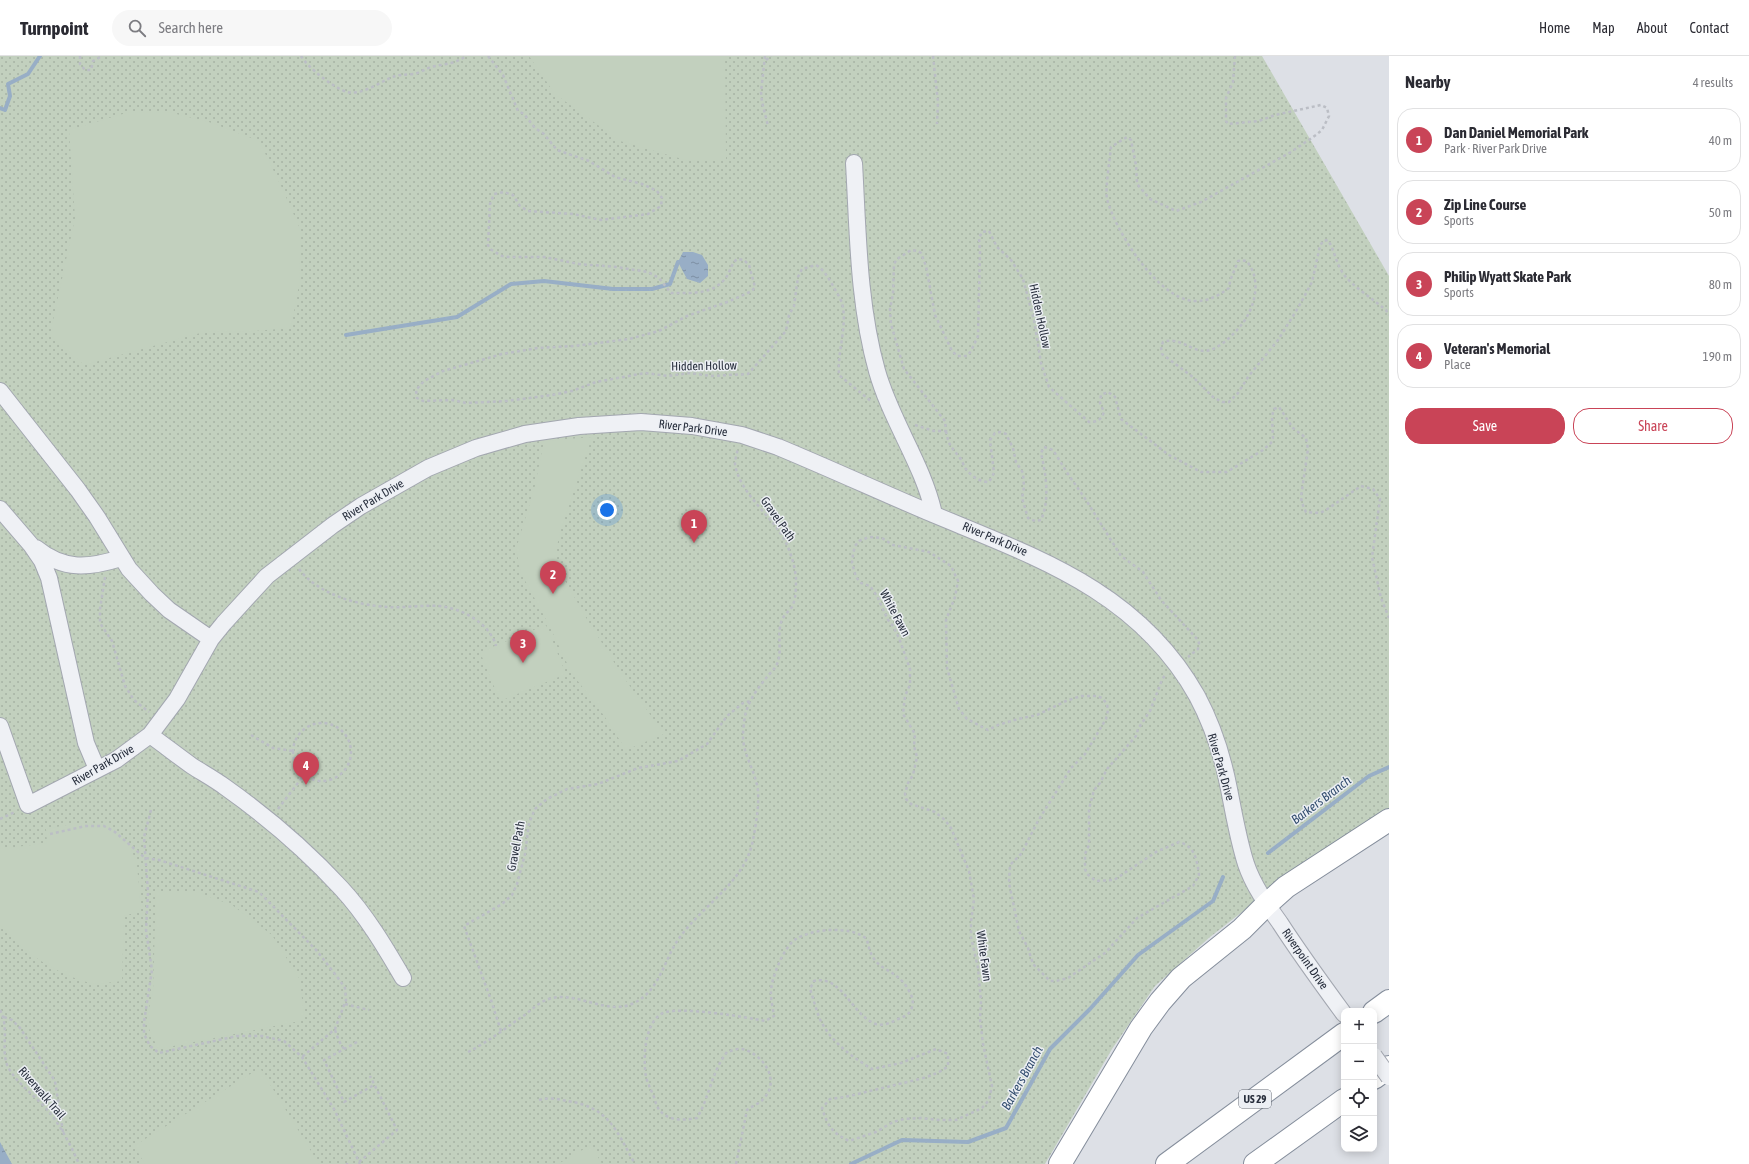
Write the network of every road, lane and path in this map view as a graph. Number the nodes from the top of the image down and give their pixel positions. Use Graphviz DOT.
graph roads {
  1 [pos="80,56"];
  2 [pos="102,56"];
  3 [pos="302,56"];
  4 [pos="466,56"];
  5 [pos="488,56"];
  6 [pos="765,56"];
  7 [pos="771,56"];
  8 [pos="933,56"];
  9 [pos="1236,56"];
  10 [pos="766,61"];
  11 [pos="937,124"];
  12 [pos="768,126"];
  13 [pos="854,163"];
  14 [pos="1389,315"];
  15 [pos="0,391"];
  16 [pos="894,416"];
  17 [pos="946,431"];
  18 [pos="742,435"];
  19 [pos="0,509"];
  20 [pos="934,514"];
  21 [pos="31,545"];
  22 [pos="121,558"];
  23 [pos="290,558"];
  24 [pos="106,563"];
  25 [pos="1389,618"];
  26 [pos="211,639"];
  27 [pos="496,646"];
  28 [pos="1176,666"];
  29 [pos="750,701"];
  30 [pos="163,720"];
  31 [pos="0,726"];
  32 [pos="150,735"];
  33 [pos="252,735"];
  34 [pos="293,751"];
  35 [pos="97,769"];
  36 [pos="304,775"];
  37 [pos="151,810"];
  38 [pos="1389,820"];
  39 [pos="269,821"];
  40 [pos="50,834"];
  41 [pos="145,858"];
  42 [pos="1267,904"];
  43 [pos="403,978"];
  44 [pos="1389,1001"];
  45 [pos="345,1004"];
  46 [pos="0,1010"];
  47 [pos="369,1010"];
  48 [pos="1341,1010"];
  49 [pos="1377,1010"];
  50 [pos="4,1017"];
  51 [pos="335,1029"];
  52 [pos="501,1031"];
  53 [pos="1341,1036"];
  54 [pos="357,1042"];
  55 [pos="344,1050"];
  56 [pos="468,1052"];
  57 [pos="302,1057"];
  58 [pos="1377,1060"];
  59 [pos="1389,1067"];
  60 [pos="370,1076"];
  61 [pos="1377,1076"];
  62 [pos="1389,1077"];
  63 [pos="374,1085"];
  64 [pos="539,1100"];
  65 [pos="1341,1102"];
  66 [pos="63,1133"];
  67 [pos="360,1163"];
  68 [pos="79,1164"];
  69 [pos="635,1164"];
  70 [pos="736,1164"];
  71 [pos="1060,1164"];
  72 [pos="1166,1164"];
  73 [pos="1255,1164"];
  1 -- 2 [label="path"];
  3 -- 4 [label="path"];
  5 -- 16 [label="path, Hidden Hollow"];
  6 -- 10 [label="path"];
  7 -- 10 [label="path"];
  8 -- 11 [label="path"];
  9 -- 14 [label="path"];
  10 -- 12 [label="path"];
  13 -- 16 [label="street"];
  15 -- 22 [label="street"];
  16 -- 17 [label="path, Hidden Hollow"];
  16 -- 20 [label="street"];
  17 -- 25 [label="path, Hidden Hollow"];
  17 -- 28 [label="path, White Fawn"];
  18 -- 20 [label="street, River Park Drive"];
  18 -- 23 [label="street, River Park Drive"];
  18 -- 29 [label="path, Gravel Path"];
  19 -- 21 [label="street"];
  20 -- 28 [label="street, River Park Drive"];
  21 -- 24 [label="street"];
  21 -- 35 [label="street"];
  22 -- 24 [label="street"];
  22 -- 26 [label="street"];
  23 -- 26 [label="street, River Park Drive"];
  23 -- 27 [label="path"];
  24 -- 30 [label="path"];
  26 -- 30 [label="street, River Park Drive"];
  28 -- 42 [label="street, River Park Drive"];
  28 -- 70 [label="path, White Fawn"];
  29 -- 52 [label="path, Gravel Path"];
  29 -- 52 [label="path, Gravel Path"];
  30 -- 32 [label="street, River Park Drive"];
  31 -- 35 [label="street, River Park Drive"];
  32 -- 35 [label="street, River Park Drive"];
  32 -- 39 [label="street"];
  33 -- 34 [label="path"];
  34 -- 36 [label="path"];
  34 -- 36 [label="path"];
  36 -- 39 [label="path"];
  37 -- 41 [label="path"];
  38 -- 42 [label="highway"];
  39 -- 43 [label="street"];
  40 -- 41 [label="path"];
  41 -- 45 [label="path"];
  41 -- 57 [label="path"];
  42 -- 48 [label="street, Riverpoint Drive"];
  42 -- 71 [label="highway"];
  44 -- 49 [label="highway"];
  45 -- 47 [label="path"];
  45 -- 51 [label="path"];
  46 -- 50 [label="path, Riverwalk Trail"];
  50 -- 66 [label="path, Riverwalk Trail"];
  50 -- 66 [label="path, Riverwalk Trail"];
  51 -- 55 [label="path"];
  51 -- 57 [label="path"];
  52 -- 56 [label="path, Gravel Path"];
  53 -- 72 [label="highway, US 29"];
  54 -- 55 [label="path"];
  55 -- 63 [label="path"];
  57 -- 67 [label="path"];
  58 -- 62 [label="street, bridge"];
  59 -- 61 [label="highway"];
  60 -- 63 [label="path"];
  63 -- 67 [label="path"];
  64 -- 69 [label="path"];
  65 -- 73 [label="highway"];
  66 -- 68 [label="path, Riverwalk Trail"];
}
